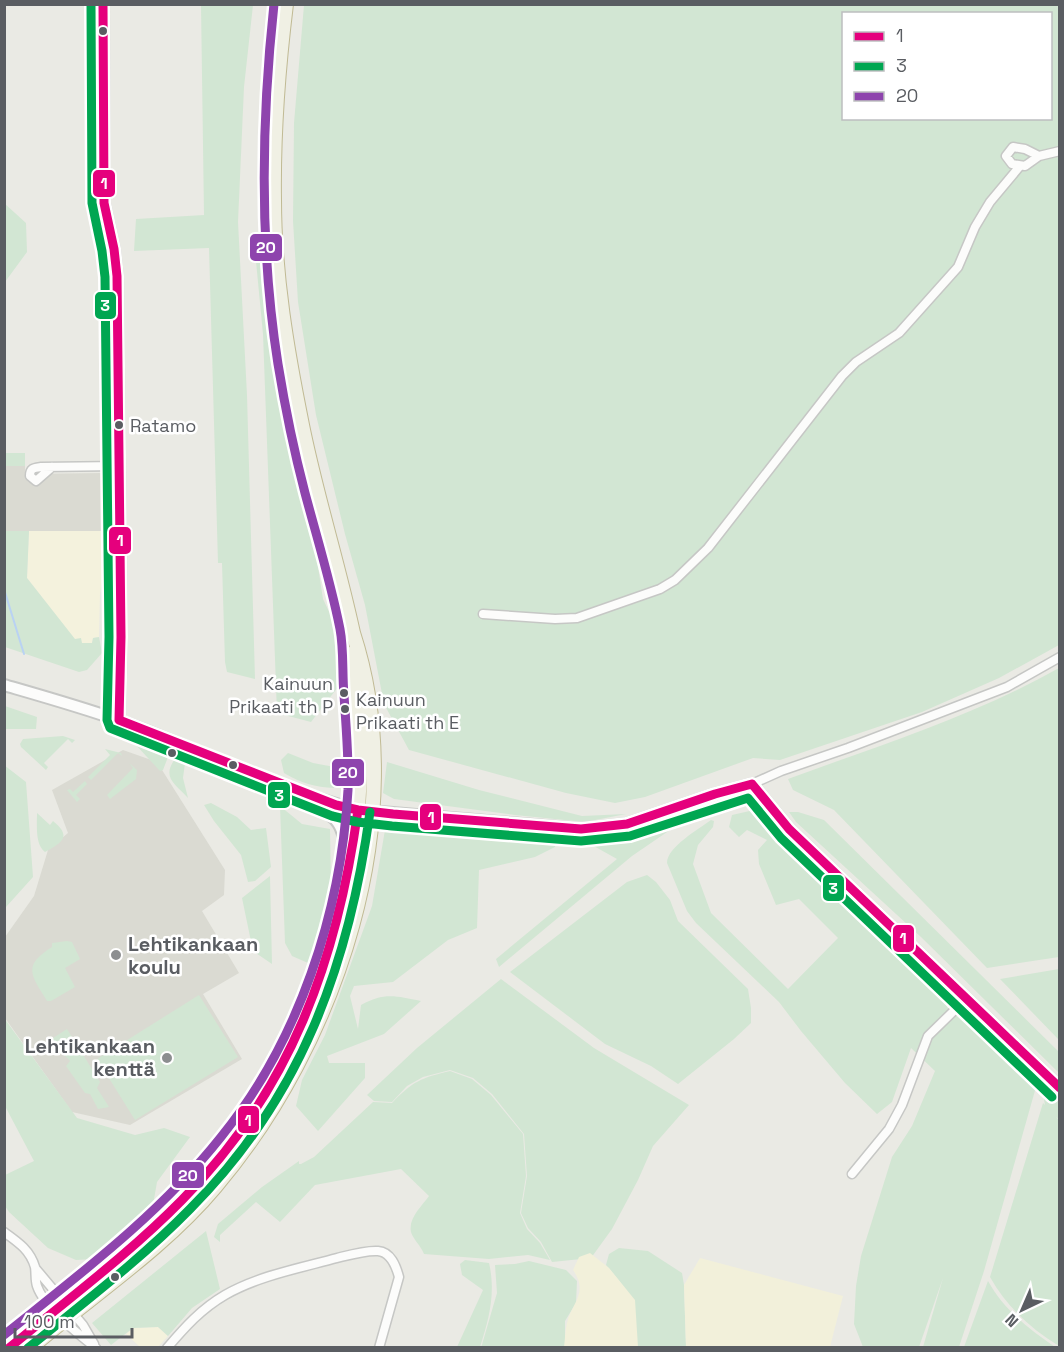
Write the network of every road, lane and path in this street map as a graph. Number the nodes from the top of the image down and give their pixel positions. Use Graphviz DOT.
graph roads {
  1 [pos="103,4"];
  2 [pos="286,4"];
  3 [pos="1059,151"];
  4 [pos="1040,156"];
  5 [pos="1020,166"];
  6 [pos="119,466"];
  7 [pos="52,467"];
  8 [pos="483,614"];
  9 [pos="1059,657"];
  10 [pos="4,685"];
  11 [pos="119,720"];
  12 [pos="752,784"];
  13 [pos="290,788"];
  14 [pos="365,811"];
  15 [pos="350,870"];
  16 [pos="967,998"];
  17 [pos="1059,1088"];
  18 [pos="852,1174"];
  19 [pos="5,1233"];
  20 [pos="64,1311"];
  21 [pos="8,1347"];
  22 [pos="30,1347"];
  23 [pos="96,1347"];
  24 [pos="168,1347"];
  25 [pos="379,1347"];
  1 -- 6 [label="street"];
  2 -- 14 [label="highway"];
  3 -- 4 [label="street"];
  4 -- 5 [label="street"];
  4 -- 5 [label="street"];
  5 -- 8 [label="street"];
  6 -- 7 [label="street"];
  6 -- 11 [label="street"];
  9 -- 12 [label="street"];
  10 -- 11 [label="street"];
  11 -- 13 [label="street"];
  12 -- 14 [label="street"];
  12 -- 16 [label="street"];
  13 -- 14 [label="street"];
  13 -- 15 [label="street"];
  14 -- 15 [label="highway"];
  14 -- 20 [label="highway"];
  15 -- 20 [label="highway"];
  16 -- 17 [label="street"];
  16 -- 18 [label="street"];
  19 -- 20 [label="street"];
  20 -- 21 [label="highway"];
  20 -- 22 [label="highway"];
  20 -- 23 [label="street"];
  20 -- 23 [label="street"];
  24 -- 25 [label="street"];
}
